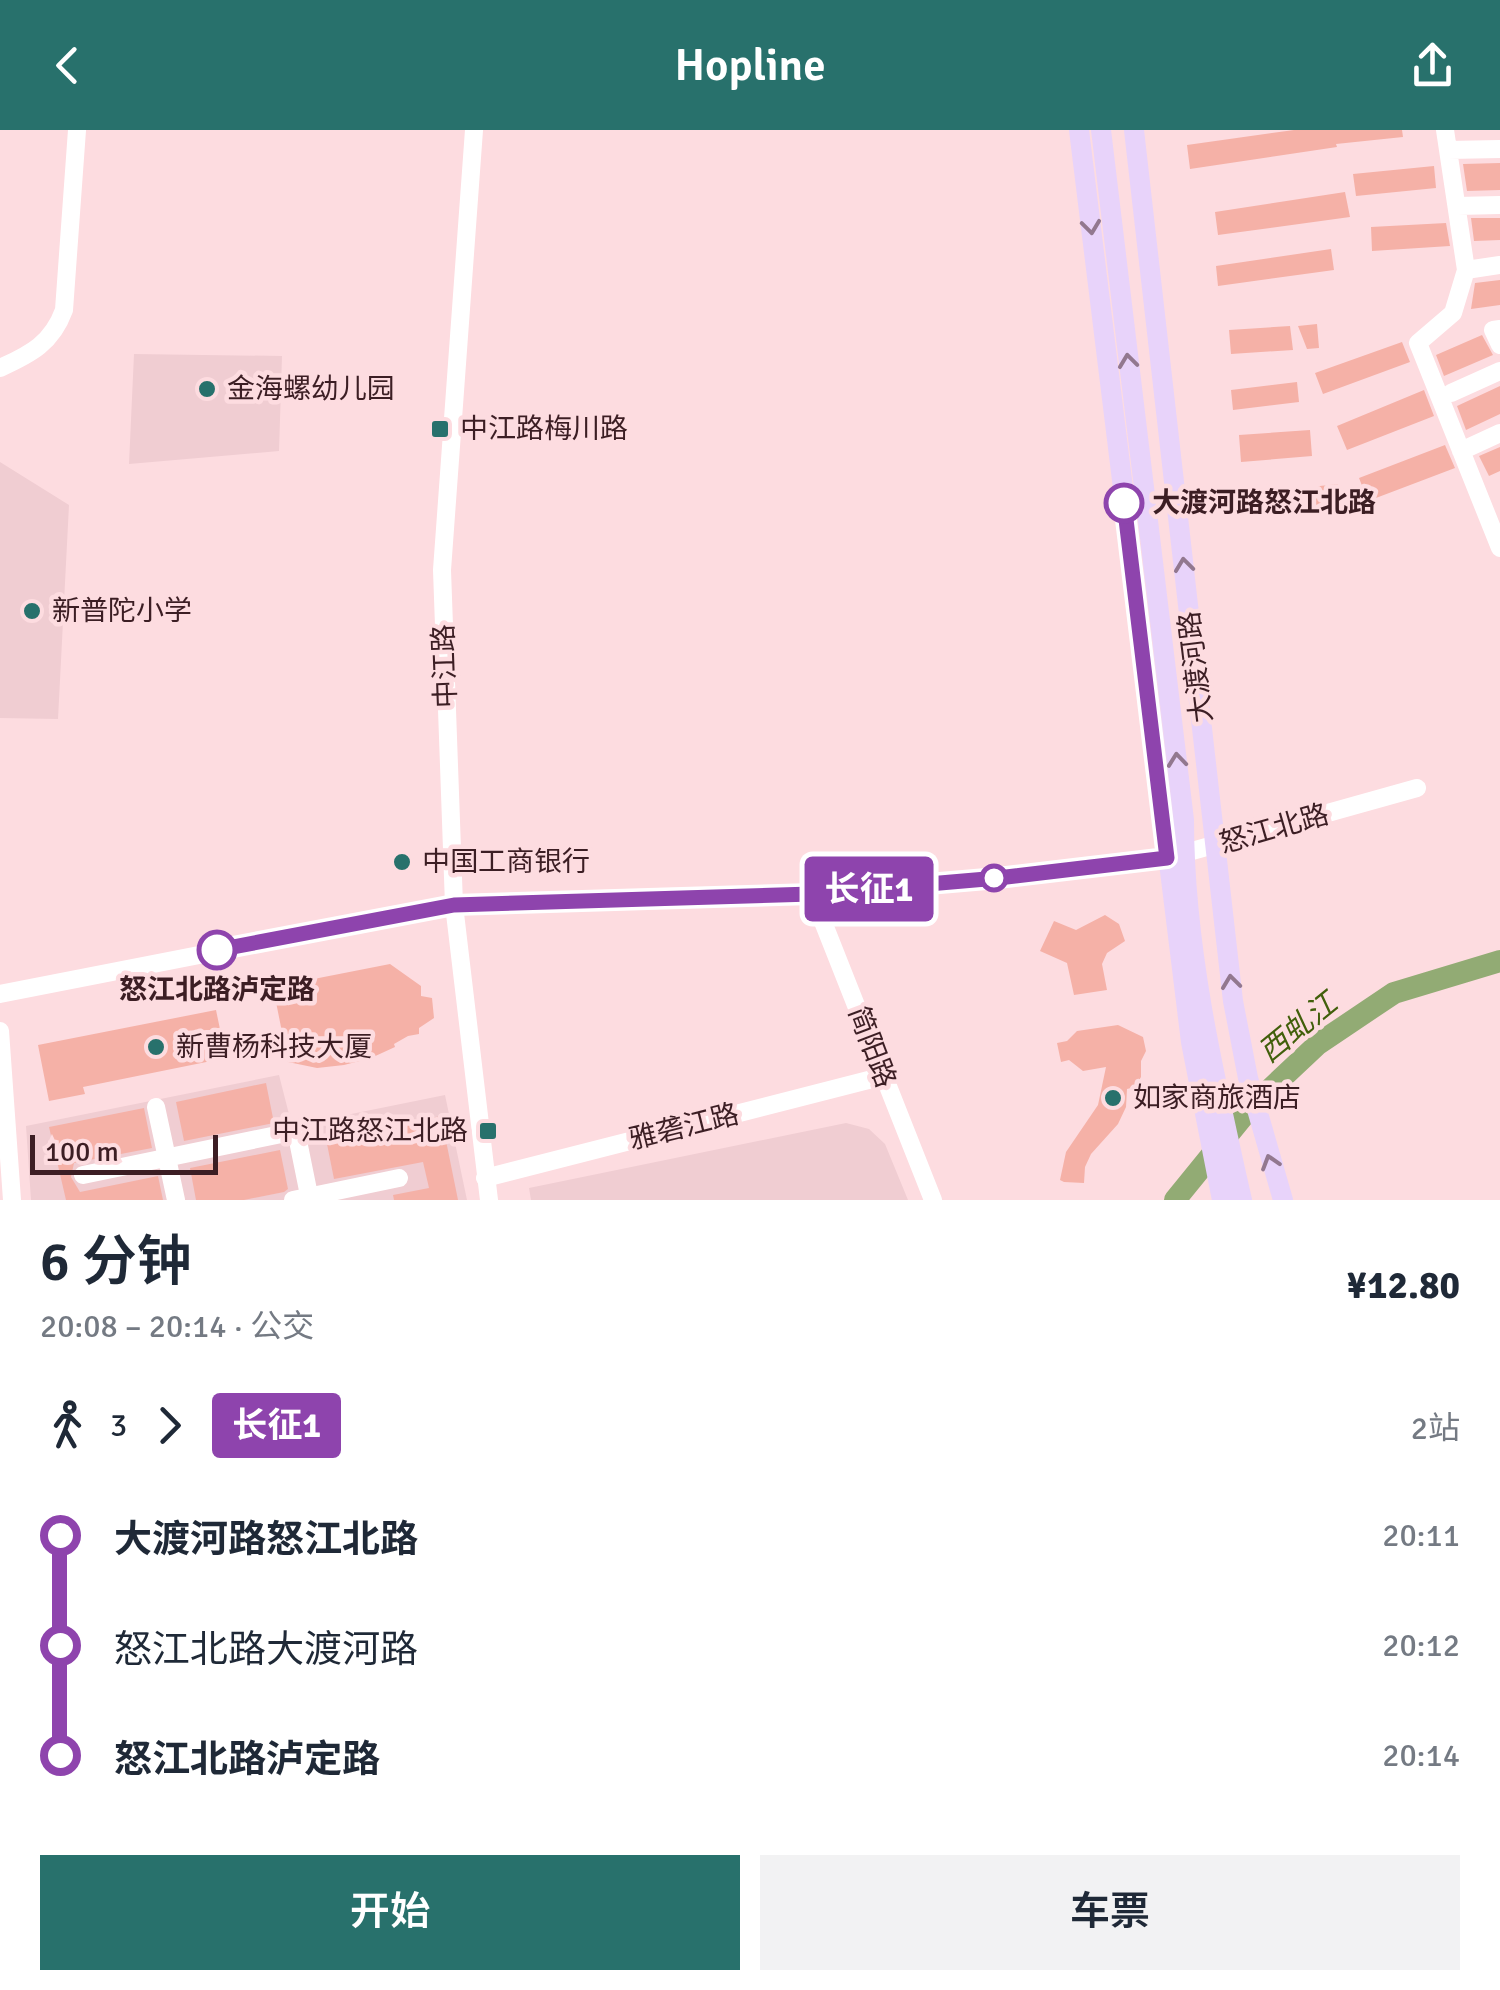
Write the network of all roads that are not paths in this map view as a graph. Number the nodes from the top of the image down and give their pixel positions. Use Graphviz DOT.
graph roads {
  1 [pos="77,130"];
  2 [pos="474,130"];
  3 [pos="1079,130"];
  4 [pos="1102,130"];
  5 [pos="1134,130"];
  6 [pos="1446,130"];
  7 [pos="1500,148"];
  8 [pos="1448,150"];
  9 [pos="1500,205"];
  10 [pos="1456,206"];
  11 [pos="1500,265"];
  12 [pos="1466,270"];
  13 [pos="1500,329"];
  14 [pos="1500,346"];
  15 [pos="1159,348"];
  16 [pos="0,368"];
  17 [pos="1500,371"];
  18 [pos="1451,393"];
  19 [pos="1136,432"];
  20 [pos="1500,433"];
  21 [pos="1461,452"];
  22 [pos="1497,540"];
  23 [pos="1166,666"];
  24 [pos="1203,731"];
  25 [pos="1417,788"];
  26 [pos="1216,846"];
  27 [pos="1175,856"];
  28 [pos="812,894"];
  29 [pos="454,905"];
  30 [pos="0,994"];
  31 [pos="0,1031"];
  32 [pos="884,1076"];
  33 [pos="156,1107"];
  34 [pos="166,1158"];
  35 [pos="83,1175"];
  36 [pos="399,1178"];
  37 [pos="485,1178"];
  38 [pos="304,1199"];
  39 [pos="12,1200"];
  40 [pos="176,1200"];
  41 [pos="489,1200"];
  42 [pos="932,1200"];
  43 [pos="1222,1200"];
  44 [pos="1242,1200"];
  45 [pos="1282,1200"];
  1 -- 16 [label="street"];
  2 -- 29 [label="street, 中江路"];
  3 -- 27 [label="main road, 大渡河路, one-way"];
  19 -- 4 [label="main road, 大渡河路, one-way"];
  5 -- 15 [label="main road, 大渡河路"];
  6 -- 8 [label="street"];
  7 -- 8 [label="street"];
  8 -- 10 [label="street"];
  9 -- 10 [label="street"];
  10 -- 12 [label="street"];
  11 -- 12 [label="street"];
  12 -- 21 [label="street"];
  13 -- 14 [label="street"];
  15 -- 19 [label="main road"];
  24 -- 15 [label="main road, 大渡河路, one-way"];
  17 -- 18 [label="street"];
  19 -- 23 [label="main road, 大渡河路"];
  20 -- 21 [label="street"];
  21 -- 22 [label="street"];
  23 -- 24 [label="main road"];
  27 -- 23 [label="main road, 大渡河路, one-way"];
  24 -- 26 [label="main road, 大渡河路"];
  25 -- 26 [label="street, 怒江北路"];
  26 -- 27 [label="street, 怒江北路"];
  45 -- 26 [label="main road, 大渡河路, one-way"];
  27 -- 28 [label="street, 怒江北路"];
  27 -- 43 [label="main road, 大渡河路"];
  27 -- 44 [label="main road, 大渡河路"];
  28 -- 29 [label="street, 怒江北路"];
  28 -- 32 [label="street, 简阳路"];
  29 -- 30 [label="street, 怒江北路"];
  29 -- 37 [label="street, 中江路"];
  31 -- 39 [label="street"];
  32 -- 37 [label="street, 雅砻江路"];
  32 -- 42 [label="street, 简阳路"];
  33 -- 34 [label="street"];
  34 -- 35 [label="street"];
  34 -- 38 [label="street"];
  34 -- 40 [label="street"];
  36 -- 38 [label="street"];
  37 -- 41 [label="street, 中江路"];
}
